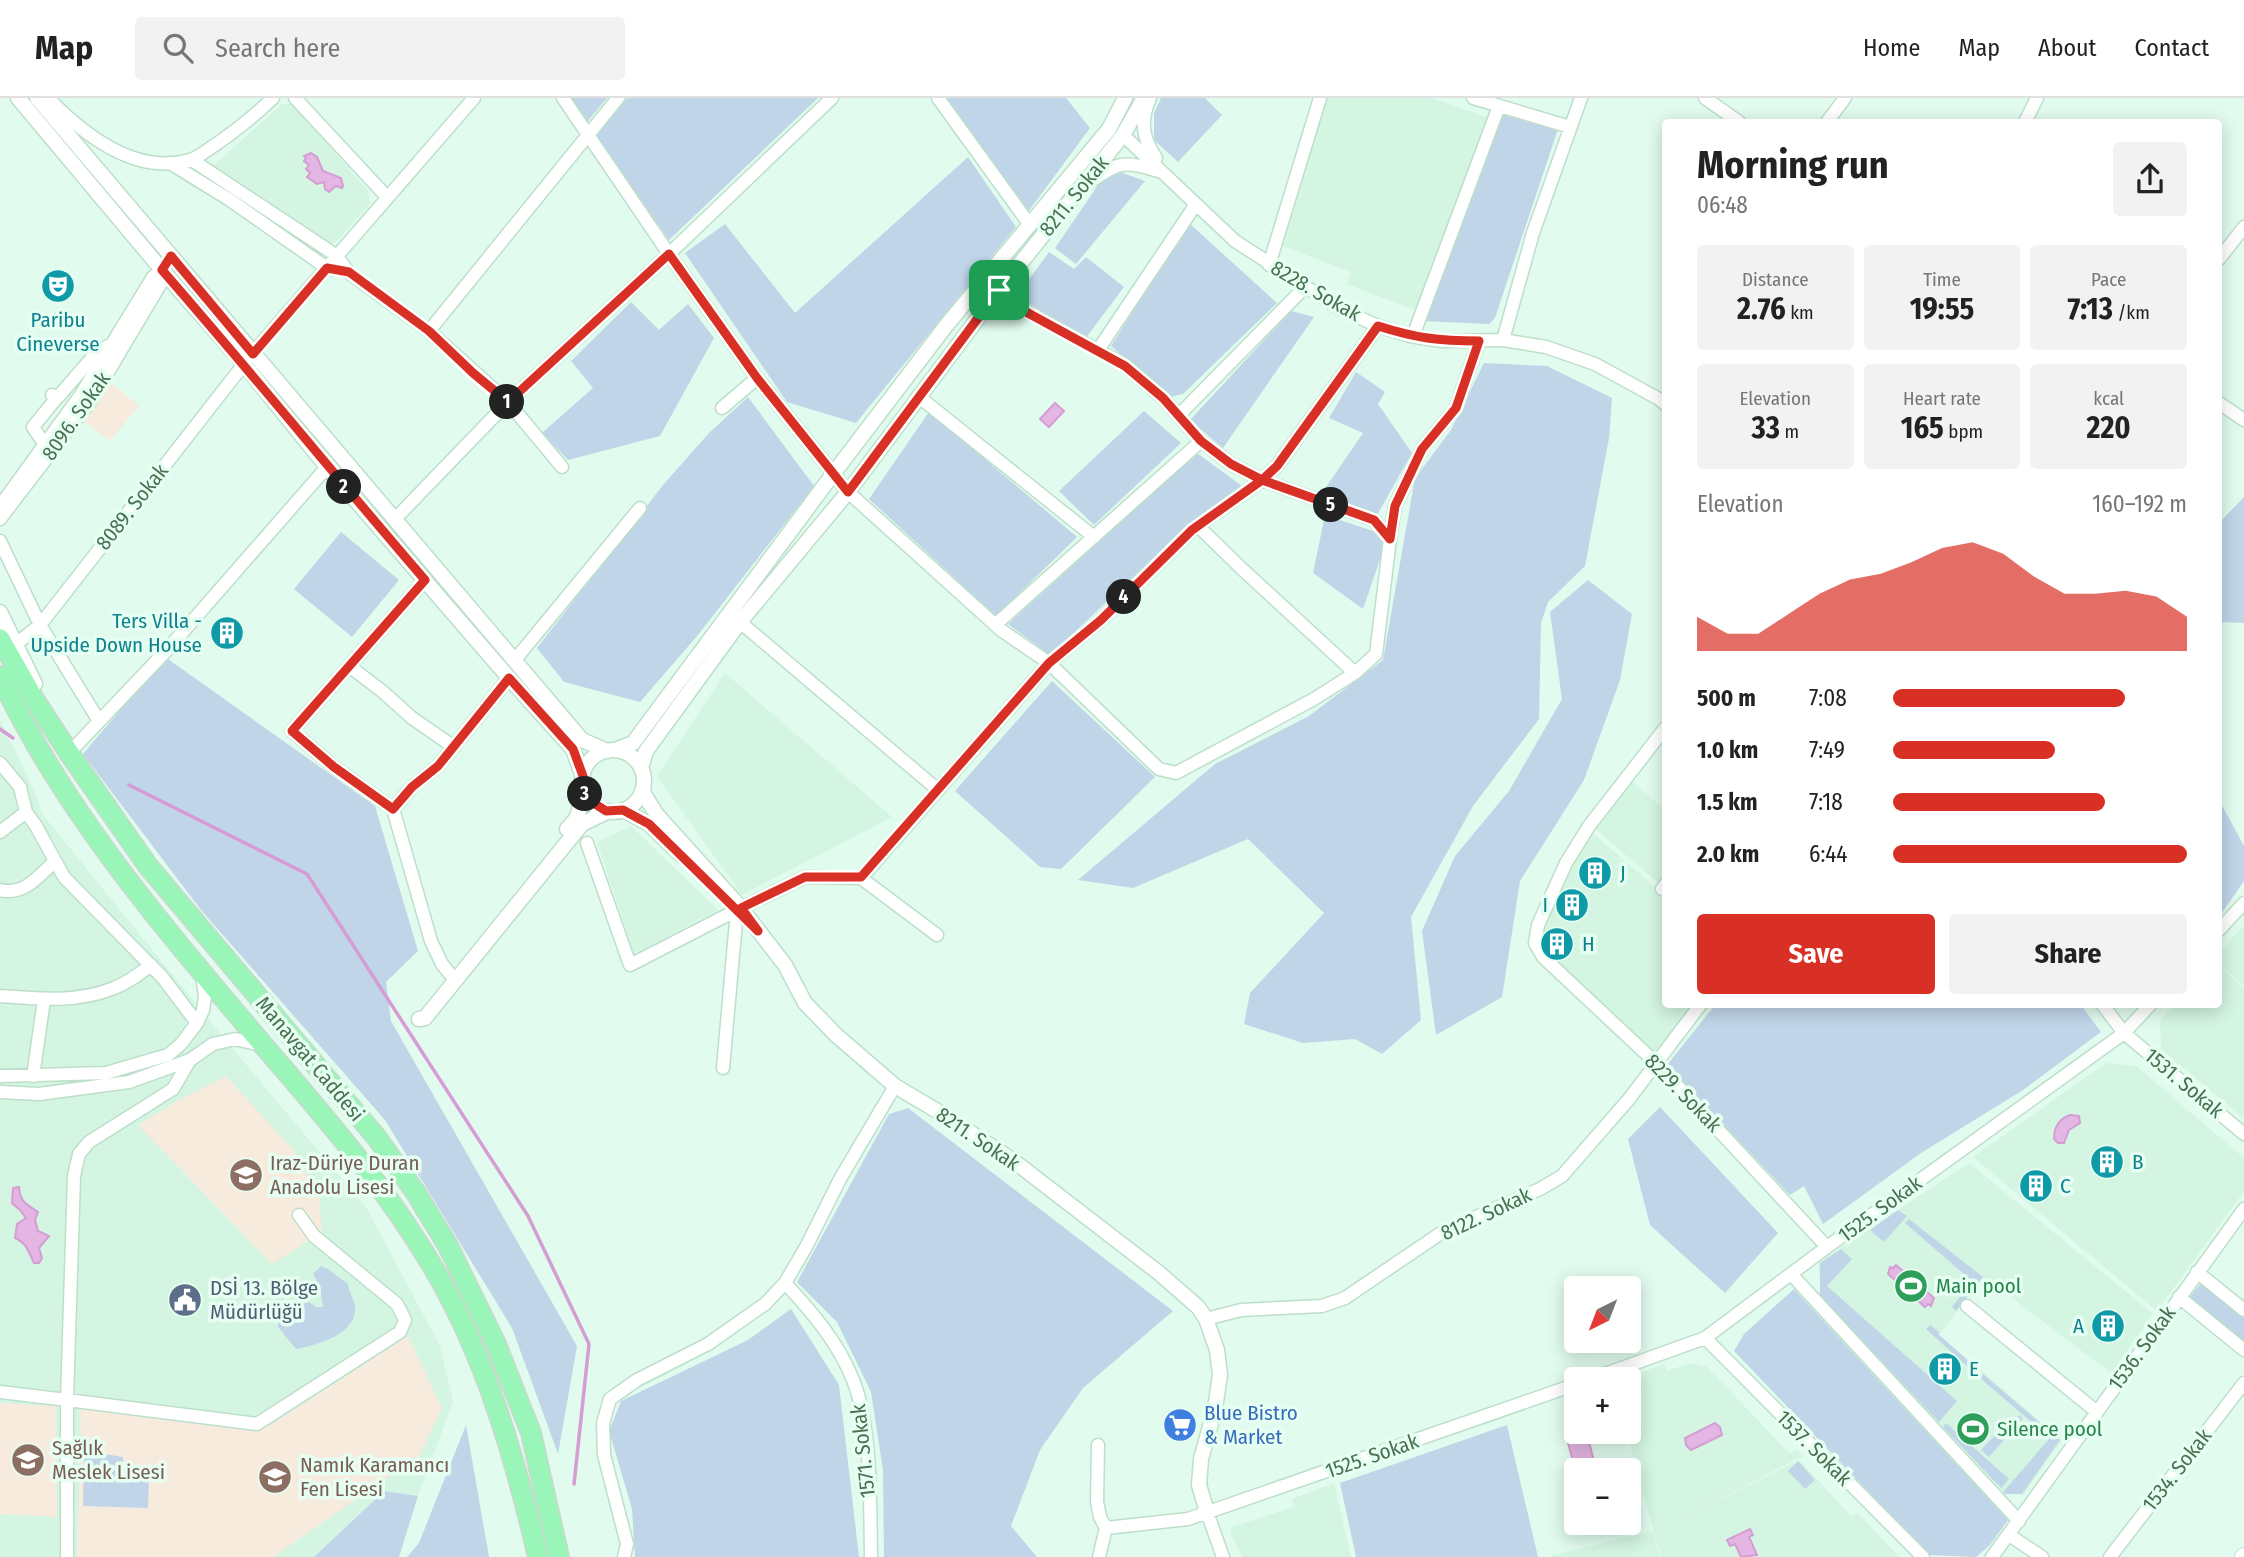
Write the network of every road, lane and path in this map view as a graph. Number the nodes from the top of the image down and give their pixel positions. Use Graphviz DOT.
graph roads {
  1 [pos="18,98"];
  2 [pos="37,98"];
  3 [pos="48,98"];
  4 [pos="273,98"];
  5 [pos="295,98"];
  6 [pos="474,98"];
  7 [pos="564,98"];
  8 [pos="618,98"];
  9 [pos="832,98"];
  10 [pos="938,98"];
  11 [pos="1125,98"];
  12 [pos="1144,98"];
  13 [pos="1150,98"];
  14 [pos="1320,98"];
  15 [pos="1473,98"];
  16 [pos="1581,98"];
  17 [pos="1705,98"];
  18 [pos="1845,98"];
  19 [pos="2037,98"];
  20 [pos="1499,106"];
  21 [pos="1736,119"];
  22 [pos="1829,119"];
  23 [pos="2026,119"];
  24 [pos="1570,127"];
  25 [pos="587,135"];
  26 [pos="1123,135"];
  27 [pos="192,160"];
  28 [pos="170,163"];
  29 [pos="1165,173"];
  30 [pos="1077,192"];
  31 [pos="387,197"];
  32 [pos="1196,204"];
  33 [pos="1030,225"];
  34 [pos="2244,227"];
  35 [pos="669,254"];
  36 [pos="2222,255"];
  37 [pos="171,256"];
  38 [pos="337,256"];
  39 [pos="1269,265"];
  40 [pos="327,268"];
  41 [pos="162,270"];
  42 [pos="349,272"];
  43 [pos="1305,287"];
  44 [pos="999,290"];
  45 [pos="1378,326"];
  46 [pos="429,331"];
  47 [pos="1412,336"];
  48 [pos="1503,340"];
  49 [pos="1479,341"];
  50 [pos="114,342"];
  51 [pos="1098,350"];
  52 [pos="248,359"];
  53 [pos="757,378"];
  54 [pos="918,396"];
  55 [pos="508,402"];
  56 [pos="1662,402"];
  57 [pos="2222,405"];
  58 [pos="722,408"];
  59 [pos="1179,415"];
  60 [pos="2244,420"];
  61 [pos="1201,441"];
  62 [pos="45,445"];
  63 [pos="327,467"];
  64 [pos="562,467"];
  65 [pos="833,474"];
  66 [pos="1262,480"];
  67 [pos="14,487"];
  68 [pos="0,491"];
  69 [pos="848,492"];
  70 [pos="0,506"];
  71 [pos="640,508"];
  72 [pos="0,519"];
  73 [pos="394,520"];
  74 [pos="1198,526"];
  75 [pos="1094,537"];
  76 [pos="1390,539"];
  77 [pos="0,541"];
  78 [pos="425,580"];
  79 [pos="0,612"];
  80 [pos="740,622"];
  81 [pos="40,625"];
  82 [pos="995,625"];
  83 [pos="8,641"];
  84 [pos="514,661"];
  85 [pos="1049,663"];
  86 [pos="349,666"];
  87 [pos="1355,673"];
  88 [pos="0,676"];
  89 [pos="509,678"];
  90 [pos="0,693"];
  91 [pos="17,711"];
  92 [pos="99,721"];
  93 [pos="1662,732"];
  94 [pos="454,747"];
  95 [pos="611,751"];
  96 [pos="69,753"];
  97 [pos="0,763"];
  98 [pos="641,768"];
  99 [pos="583,776"];
  100 [pos="642,790"];
  101 [pos="938,790"];
  102 [pos="585,793"];
  103 [pos="393,809"];
  104 [pos="616,810"];
  105 [pos="26,812"];
  106 [pos="0,832"];
  107 [pos="587,843"];
  108 [pos="55,861"];
  109 [pos="861,877"];
  110 [pos="0,890"];
  111 [pos="2244,903"];
  112 [pos="739,909"];
  113 [pos="2222,927"];
  114 [pos="937,935"];
  115 [pos="151,965"];
  116 [pos="202,972"];
  117 [pos="450,974"];
  118 [pos="0,996"];
  119 [pos="44,1000"];
  120 [pos="1699,1008"];
  121 [pos="2105,1008"];
  122 [pos="2147,1008"];
  123 [pos="197,1023"];
  124 [pos="2124,1033"];
  125 [pos="264,1046"];
  126 [pos="190,1060"];
  127 [pos="1657,1064"];
  128 [pos="723,1068"];
  129 [pos="0,1076"];
  130 [pos="33,1076"];
  131 [pos="895,1086"];
  132 [pos="0,1092"];
  133 [pos="2244,1134"];
  134 [pos="2244,1209"];
  135 [pos="299,1215"];
  136 [pos="1827,1247"];
  137 [pos="2197,1272"];
  138 [pos="1791,1274"];
  139 [pos="785,1283"];
  140 [pos="2179,1297"];
  141 [pos="1967,1306"];
  142 [pos="2244,1310"];
  143 [pos="1206,1319"];
  144 [pos="1705,1338"];
  145 [pos="2244,1350"];
  146 [pos="1624,1367"];
  147 [pos="2244,1383"];
  148 [pos="1564,1388"];
  149 [pos="0,1392"];
  150 [pos="67,1400"];
  151 [pos="2097,1412"];
  152 [pos="1098,1445"];
  153 [pos="1207,1512"];
  154 [pos="2019,1521"];
  155 [pos="1106,1528"];
  156 [pos="2009,1535"];
  157 [pos="67,1557"];
  158 [pos="538,1557"];
  159 [pos="559,1557"];
  160 [pos="624,1557"];
  161 [pos="872,1557"];
  162 [pos="1098,1557"];
  163 [pos="1223,1557"];
  164 [pos="1923,1557"];
  165 [pos="1992,1557"];
  166 [pos="2042,1557"];
  167 [pos="2110,1557"];
  1 -- 41 [label="street"];
  2 -- 37 [label="street"];
  3 -- 28 [label="street"];
  4 -- 27 [label="street"];
  5 -- 31 [label="street"];
  6 -- 31 [label="street, 8089. Sokak"];
  7 -- 25 [label="street"];
  8 -- 25 [label="street"];
  9 -- 35 [label="street"];
  10 -- 33 [label="street"];
  11 -- 33 [label="street"];
  12 -- 26 [label="street, 8211. Sokak"];
  13 -- 29 [label="street"];
  14 -- 39 [label="street"];
  15 -- 20 [label="street"];
  16 -- 24 [label="street"];
  17 -- 21 [label="street"];
  18 -- 22 [label="street"];
  19 -- 23 [label="street"];
  20 -- 24 [label="street"];
  20 -- 47 [label="street"];
  24 -- 48 [label="street"];
  25 -- 35 [label="street"];
  25 -- 46 [label="street"];
  26 -- 29 [label="street, 8228. Sokak"];
  26 -- 30 [label="street, 8211. Sokak"];
  27 -- 28 [label="street"];
  27 -- 38 [label="street"];
  28 -- 40 [label="street"];
  29 -- 30 [label="street"];
  29 -- 32 [label="street, 8228. Sokak"];
  30 -- 44 [label="street, 8211. Sokak"];
  31 -- 38 [label="street, 8089. Sokak"];
  32 -- 39 [label="street, 8228. Sokak"];
  32 -- 51 [label="street"];
  33 -- 65 [label="street"];
  34 -- 36 [label="street"];
  35 -- 53 [label="street"];
  35 -- 55 [label="street"];
  37 -- 41 [label="street, 8096. Sokak"];
  37 -- 52 [label="street"];
  38 -- 40 [label="street, 8089. Sokak"];
  38 -- 42 [label="street"];
  39 -- 43 [label="street, 8228. Sokak"];
  40 -- 42 [label="street"];
  40 -- 52 [label="street, 8089. Sokak"];
  41 -- 50 [label="street, 8096. Sokak"];
  41 -- 52 [label="street"];
  41 -- 72 [label="street, 8096. Sokak"];
  42 -- 46 [label="street"];
  43 -- 45 [label="street, 8228. Sokak"];
  43 -- 59 [label="street"];
  44 -- 51 [label="street"];
  44 -- 54 [label="street, 8211. Sokak"];
  45 -- 47 [label="street, 8228. Sokak"];
  45 -- 66 [label="street"];
  46 -- 55 [label="street"];
  47 -- 49 [label="street, 8228. Sokak"];
  48 -- 49 [label="street, 8228. Sokak"];
  48 -- 56 [label="street, 8228. Sokak"];
  49 -- 76 [label="street"];
  50 -- 62 [label="street, 8096. Sokak"];
  50 -- 62 [label="street"];
  51 -- 59 [label="street"];
  52 -- 63 [label="street"];
  52 -- 73 [label="street"];
  52 -- 81 [label="street, 8089. Sokak"];
  53 -- 58 [label="street"];
  53 -- 65 [label="street"];
  54 -- 69 [label="street, 8211. Sokak"];
  54 -- 75 [label="street"];
  55 -- 64 [label="street"];
  55 -- 73 [label="street"];
  57 -- 60 [label="street"];
  59 -- 61 [label="street"];
  61 -- 66 [label="street"];
  61 -- 75 [label="street"];
  62 -- 67 [label="street, 8096. Sokak"];
  63 -- 78 [label="street"];
  63 -- 92 [label="street"];
  65 -- 69 [label="street"];
  65 -- 95 [label="street"];
  66 -- 74 [label="street"];
  66 -- 76 [label="street"];
  67 -- 68 [label="street"];
  67 -- 70 [label="street, 8096. Sokak"];
  69 -- 80 [label="street, 8211. Sokak"];
  69 -- 82 [label="street"];
  71 -- 84 [label="street"];
  73 -- 84 [label="street"];
  74 -- 85 [label="street"];
  74 -- 87 [label="street"];
  75 -- 82 [label="street"];
  76 -- 87 [label="street"];
  77 -- 81 [label="street"];
  78 -- 86 [label="street"];
  78 -- 89 [label="street"];
  79 -- 83 [label="street"];
  80 -- 98 [label="street"];
  80 -- 101 [label="street"];
  81 -- 83 [label="street, 8089. Sokak"];
  81 -- 92 [label="street"];
  82 -- 85 [label="street"];
  83 -- 96 [label="highway, Manavgat Caddesi"];
  84 -- 95 [label="street"];
  85 -- 87 [label="street"];
  85 -- 101 [label="street"];
  86 -- 94 [label="street"];
  86 -- 103 [label="street"];
  88 -- 91 [label="highway, Manavgat Caddesi"];
  89 -- 94 [label="street"];
  89 -- 99 [label="street"];
  90 -- 91 [label="street"];
  91 -- 116 [label="highway, Manavgat Caddesi"];
  92 -- 96 [label="street"];
  93 -- 127 [label="street, 8229. Sokak"];
  94 -- 103 [label="street"];
  95 -- 98 [label="street"];
  95 -- 99 [label="street"];
  96 -- 159 [label="highway, Manavgat Caddesi"];
  97 -- 105 [label="street"];
  98 -- 100 [label="street"];
  99 -- 102 [label="street"];
  100 -- 104 [label="street"];
  100 -- 112 [label="street, 8211. Sokak"];
  101 -- 109 [label="street"];
  102 -- 104 [label="street"];
  102 -- 117 [label="street"];
  103 -- 117 [label="street"];
  104 -- 112 [label="street"];
  104 -- 117 [label="street"];
  105 -- 106 [label="street"];
  105 -- 108 [label="street"];
  107 -- 112 [label="street"];
  108 -- 110 [label="street"];
  108 -- 115 [label="street"];
  109 -- 112 [label="street"];
  109 -- 114 [label="street"];
  111 -- 113 [label="street"];
  112 -- 128 [label="street"];
  112 -- 131 [label="street, 8211. Sokak"];
  115 -- 119 [label="street"];
  115 -- 123 [label="street"];
  116 -- 123 [label="street"];
  116 -- 125 [label="highway, Manavgat Caddesi"];
  118 -- 119 [label="street"];
  119 -- 130 [label="street"];
  120 -- 127 [label="street, 8122. Sokak"];
  121 -- 124 [label="street"];
  122 -- 124 [label="street, 1525. Sokak"];
  123 -- 130 [label="street"];
  124 -- 133 [label="street, 1531. Sokak"];
  124 -- 136 [label="street, 1525. Sokak"];
  125 -- 126 [label="street"];
  125 -- 158 [label="highway, Manavgat Caddesi"];
  126 -- 132 [label="street"];
  126 -- 150 [label="street"];
  127 -- 136 [label="street, 8229. Sokak"];
  127 -- 143 [label="street, 8122. Sokak"];
  129 -- 130 [label="street"];
  131 -- 139 [label="street"];
  131 -- 143 [label="street, 8211. Sokak"];
  134 -- 137 [label="street, 1536. Sokak"];
  135 -- 150 [label="street"];
  136 -- 138 [label="street, 1525. Sokak"];
  137 -- 140 [label="street, 1536. Sokak"];
  137 -- 142 [label="street"];
  138 -- 144 [label="street, 1525. Sokak"];
  138 -- 154 [label="street"];
  139 -- 160 [label="street"];
  139 -- 161 [label="street, 1571. Sokak"];
  140 -- 145 [label="street"];
  140 -- 151 [label="street, 1536. Sokak"];
  141 -- 151 [label="street"];
  143 -- 153 [label="street, 8211. Sokak"];
  144 -- 146 [label="street, 1525. Sokak"];
  144 -- 164 [label="street, 1537. Sokak"];
  147 -- 167 [label="street, 1534. Sokak"];
  148 -- 153 [label="street, 1525. Sokak"];
  149 -- 150 [label="street"];
  150 -- 157 [label="street"];
  151 -- 154 [label="street, 1536. Sokak"];
  152 -- 155 [label="street"];
  153 -- 155 [label="street, 1525. Sokak"];
  153 -- 163 [label="street"];
  154 -- 156 [label="street, 1536. Sokak"];
  155 -- 162 [label="street"];
  156 -- 165 [label="street, 1536. Sokak"];
  156 -- 166 [label="street"];
}
